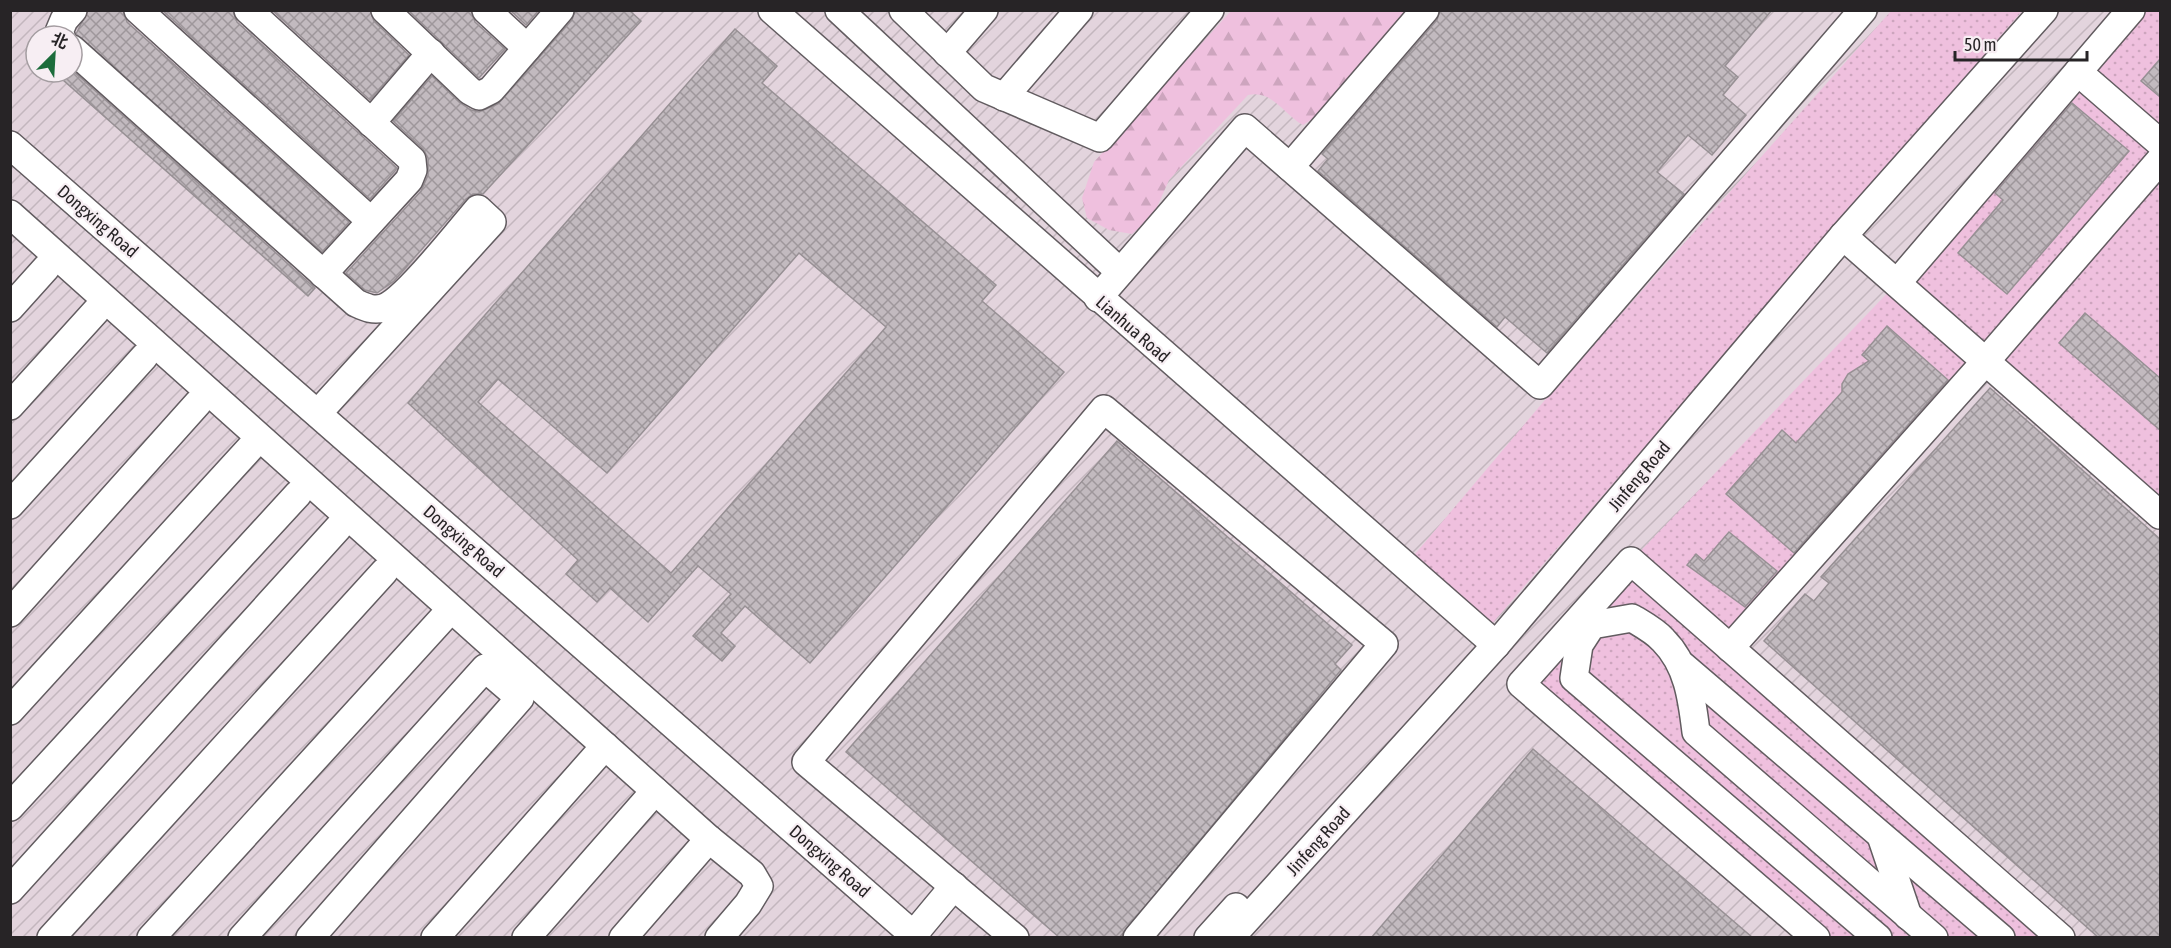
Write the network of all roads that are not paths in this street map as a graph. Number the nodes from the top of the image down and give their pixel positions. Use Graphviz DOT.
graph roads {
  1 [pos="74,10"];
  2 [pos="138,10"];
  3 [pos="248,10"];
  4 [pos="385,10"];
  5 [pos="486,10"];
  6 [pos="560,10"];
  7 [pos="772,10"];
  8 [pos="839,10"];
  9 [pos="903,10"];
  10 [pos="984,10"];
  11 [pos="1079,10"];
  12 [pos="1210,10"];
  13 [pos="1425,10"];
  14 [pos="1863,10"];
  15 [pos="2021,10"];
  16 [pos="2044,10"];
  17 [pos="2131,10"];
  18 [pos="62,24"];
  19 [pos="527,48"];
  20 [pos="431,53"];
  21 [pos="947,53"];
  22 [pos="84,60"];
  23 [pos="2078,72"];
  24 [pos="1004,97"];
  25 [pos="371,123"];
  26 [pos="2160,143"];
  27 [pos="10,144"];
  28 [pos="2160,160"];
  29 [pos="1290,167"];
  30 [pos="10,214"];
  31 [pos="371,221"];
  32 [pos="1843,236"];
  33 [pos="45,268"];
  34 [pos="1120,272"];
  35 [pos="323,274"];
  36 [pos="1897,283"];
  37 [pos="1098,298"];
  38 [pos="10,308"];
  39 [pos="96,311"];
  40 [pos="144,357"];
  41 [pos="1985,362"];
  42 [pos="198,403"];
  43 [pos="10,406"];
  44 [pos="318,413"];
  45 [pos="251,447"];
  46 [pos="298,494"];
  47 [pos="10,505"];
  48 [pos="2160,515"];
  49 [pos="338,528"];
  50 [pos="384,572"];
  51 [pos="10,613"];
  52 [pos="442,619"];
  53 [pos="1490,640"];
  54 [pos="1730,648"];
  55 [pos="1682,665"];
  56 [pos="10,711"];
  57 [pos="605,746"];
  58 [pos="655,790"];
  59 [pos="10,807"];
  60 [pos="1735,816"];
  61 [pos="1880,834"];
  62 [pos="709,839"];
  63 [pos="1710,846"];
  64 [pos="954,886"];
  65 [pos="10,890"];
  66 [pos="1908,916"];
  67 [pos="916,936"];
  68 [pos="51,938"];
  69 [pos="151,938"];
  70 [pos="242,938"];
  71 [pos="310,938"];
  72 [pos="435,938"];
  73 [pos="526,938"];
  74 [pos="623,938"];
  75 [pos="719,938"];
  76 [pos="1015,938"];
  77 [pos="1137,938"];
  78 [pos="1208,938"];
  79 [pos="1230,938"];
  80 [pos="1816,938"];
  81 [pos="1878,938"];
  82 [pos="1934,938"];
  83 [pos="2001,938"];
  84 [pos="2061,938"];
  1 -- 18 [label="street"];
  2 -- 31 [label="street"];
  3 -- 25 [label="street"];
  4 -- 20 [label="street"];
  5 -- 19 [label="street"];
  6 -- 19 [label="street"];
  7 -- 37 [label="street, Lianhua Road"];
  8 -- 34 [label="street"];
  9 -- 21 [label="street"];
  10 -- 21 [label="street"];
  11 -- 24 [label="street"];
  12 -- 24 [label="street"];
  13 -- 29 [label="street"];
  14 -- 29 [label="street"];
  15 -- 53 [label="street, Jinfeng Road"];
  16 -- 32 [label="street, Jinfeng Road"];
  17 -- 23 [label="street"];
  19 -- 20 [label="street"];
  20 -- 25 [label="street"];
  21 -- 24 [label="street"];
  22 -- 35 [label="street"];
  23 -- 26 [label="street"];
  23 -- 36 [label="street"];
  25 -- 31 [label="street"];
  27 -- 44 [label="street, Dongxing Road"];
  28 -- 41 [label="street"];
  29 -- 34 [label="street"];
  30 -- 57 [label="street"];
  31 -- 35 [label="street"];
  32 -- 36 [label="street"];
  32 -- 53 [label="street, Jinfeng Road"];
  33 -- 38 [label="street"];
  34 -- 37 [label="street"];
  35 -- 44 [label="street"];
  36 -- 41 [label="street"];
  37 -- 53 [label="street, Lianhua Road"];
  39 -- 43 [label="street"];
  40 -- 47 [label="street"];
  41 -- 48 [label="street"];
  41 -- 54 [label="street"];
  42 -- 51 [label="street"];
  44 -- 67 [label="street, Dongxing Road"];
  45 -- 56 [label="street"];
  46 -- 59 [label="street"];
  49 -- 65 [label="street"];
  50 -- 68 [label="street"];
  52 -- 69 [label="street"];
  53 -- 78 [label="street, Jinfeng Road"];
  53 -- 79 [label="street, Jinfeng Road"];
  54 -- 63 [label="street"];
  54 -- 84 [label="street"];
  55 -- 60 [label="street"];
  55 -- 61 [label="street"];
  55 -- 66 [label="street"];
  57 -- 58 [label="street"];
  57 -- 72 [label="street"];
  58 -- 62 [label="street"];
  58 -- 73 [label="street"];
  60 -- 63 [label="street"];
  60 -- 81 [label="street"];
  61 -- 66 [label="street"];
  61 -- 83 [label="street"];
  62 -- 74 [label="street"];
  62 -- 75 [label="street"];
  63 -- 80 [label="street"];
  64 -- 67 [label="street"];
  64 -- 76 [label="street"];
  64 -- 77 [label="street"];
  66 -- 82 [label="street"];
  70 -- 71 [label="street"];
}
